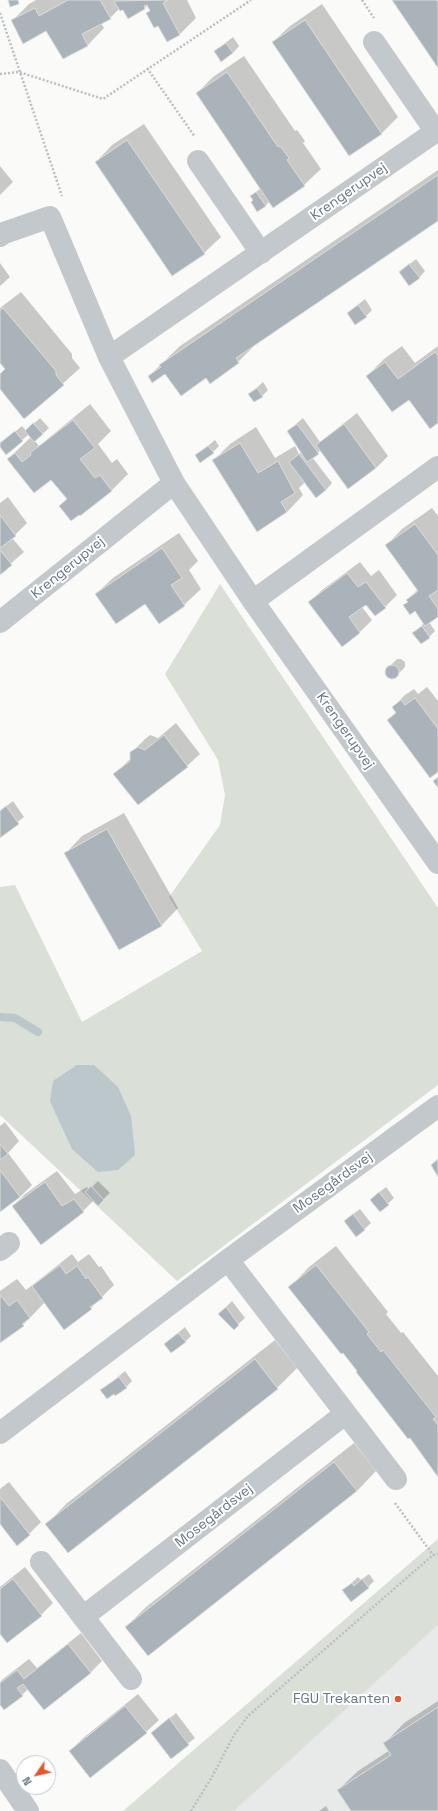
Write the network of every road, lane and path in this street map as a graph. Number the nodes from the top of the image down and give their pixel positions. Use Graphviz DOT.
graph roads {
  1 [pos="251,0"];
  2 [pos="0,13"];
  3 [pos="374,42"];
  4 [pos="147,68"];
  5 [pos="20,72"];
  6 [pos="0,74"];
  7 [pos="437,131"];
  8 [pos="198,161"];
  9 [pos="50,217"];
  10 [pos="0,236"];
  11 [pos="261,252"];
  12 [pos="109,357"];
  13 [pos="438,467"];
  14 [pos="174,483"];
  15 [pos="253,601"];
  16 [pos="0,622"];
  17 [pos="438,861"];
  18 [pos="438,1106"];
  19 [pos="228,1260"];
  20 [pos="346,1414"];
  21 [pos="0,1433"];
  22 [pos="396,1479"];
  23 [pos="438,1554"];
  24 [pos="433,1555"];
  25 [pos="41,1562"];
  26 [pos="83,1617"];
  27 [pos="131,1679"];
  28 [pos="0,1770"];
  29 [pos="28,1811"];
  30 [pos="191,1811"];
  1 -- 4 [label="path"];
  2 -- 5 [label="path"];
  3 -- 7 [label="street, Krengerupvej"];
  4 -- 5 [label="path"];
  4 -- 8 [label="path"];
  5 -- 6 [label="path"];
  5 -- 9 [label="path"];
  7 -- 11 [label="street, Krengerupvej"];
  8 -- 11 [label="street"];
  9 -- 10 [label="street"];
  9 -- 12 [label="street, Krengerupvej"];
  11 -- 12 [label="street, Krengerupvej"];
  12 -- 14 [label="street, Krengerupvej"];
  13 -- 15 [label="street"];
  14 -- 15 [label="street, Krengerupvej"];
  14 -- 16 [label="street, Krengerupvej"];
  15 -- 17 [label="street, Krengerupvej"];
  18 -- 19 [label="street, Mosegårdsvej"];
  19 -- 20 [label="street"];
  19 -- 21 [label="street, Mosegårdsvej"];
  20 -- 22 [label="street"];
  20 -- 26 [label="street, Mosegårdsvej"];
  22 -- 24 [label="path"];
  23 -- 24 [label="path"];
  24 -- 30 [label="path"];
  25 -- 26 [label="street"];
  26 -- 27 [label="street"];
  28 -- 29 [label="street"];
}
